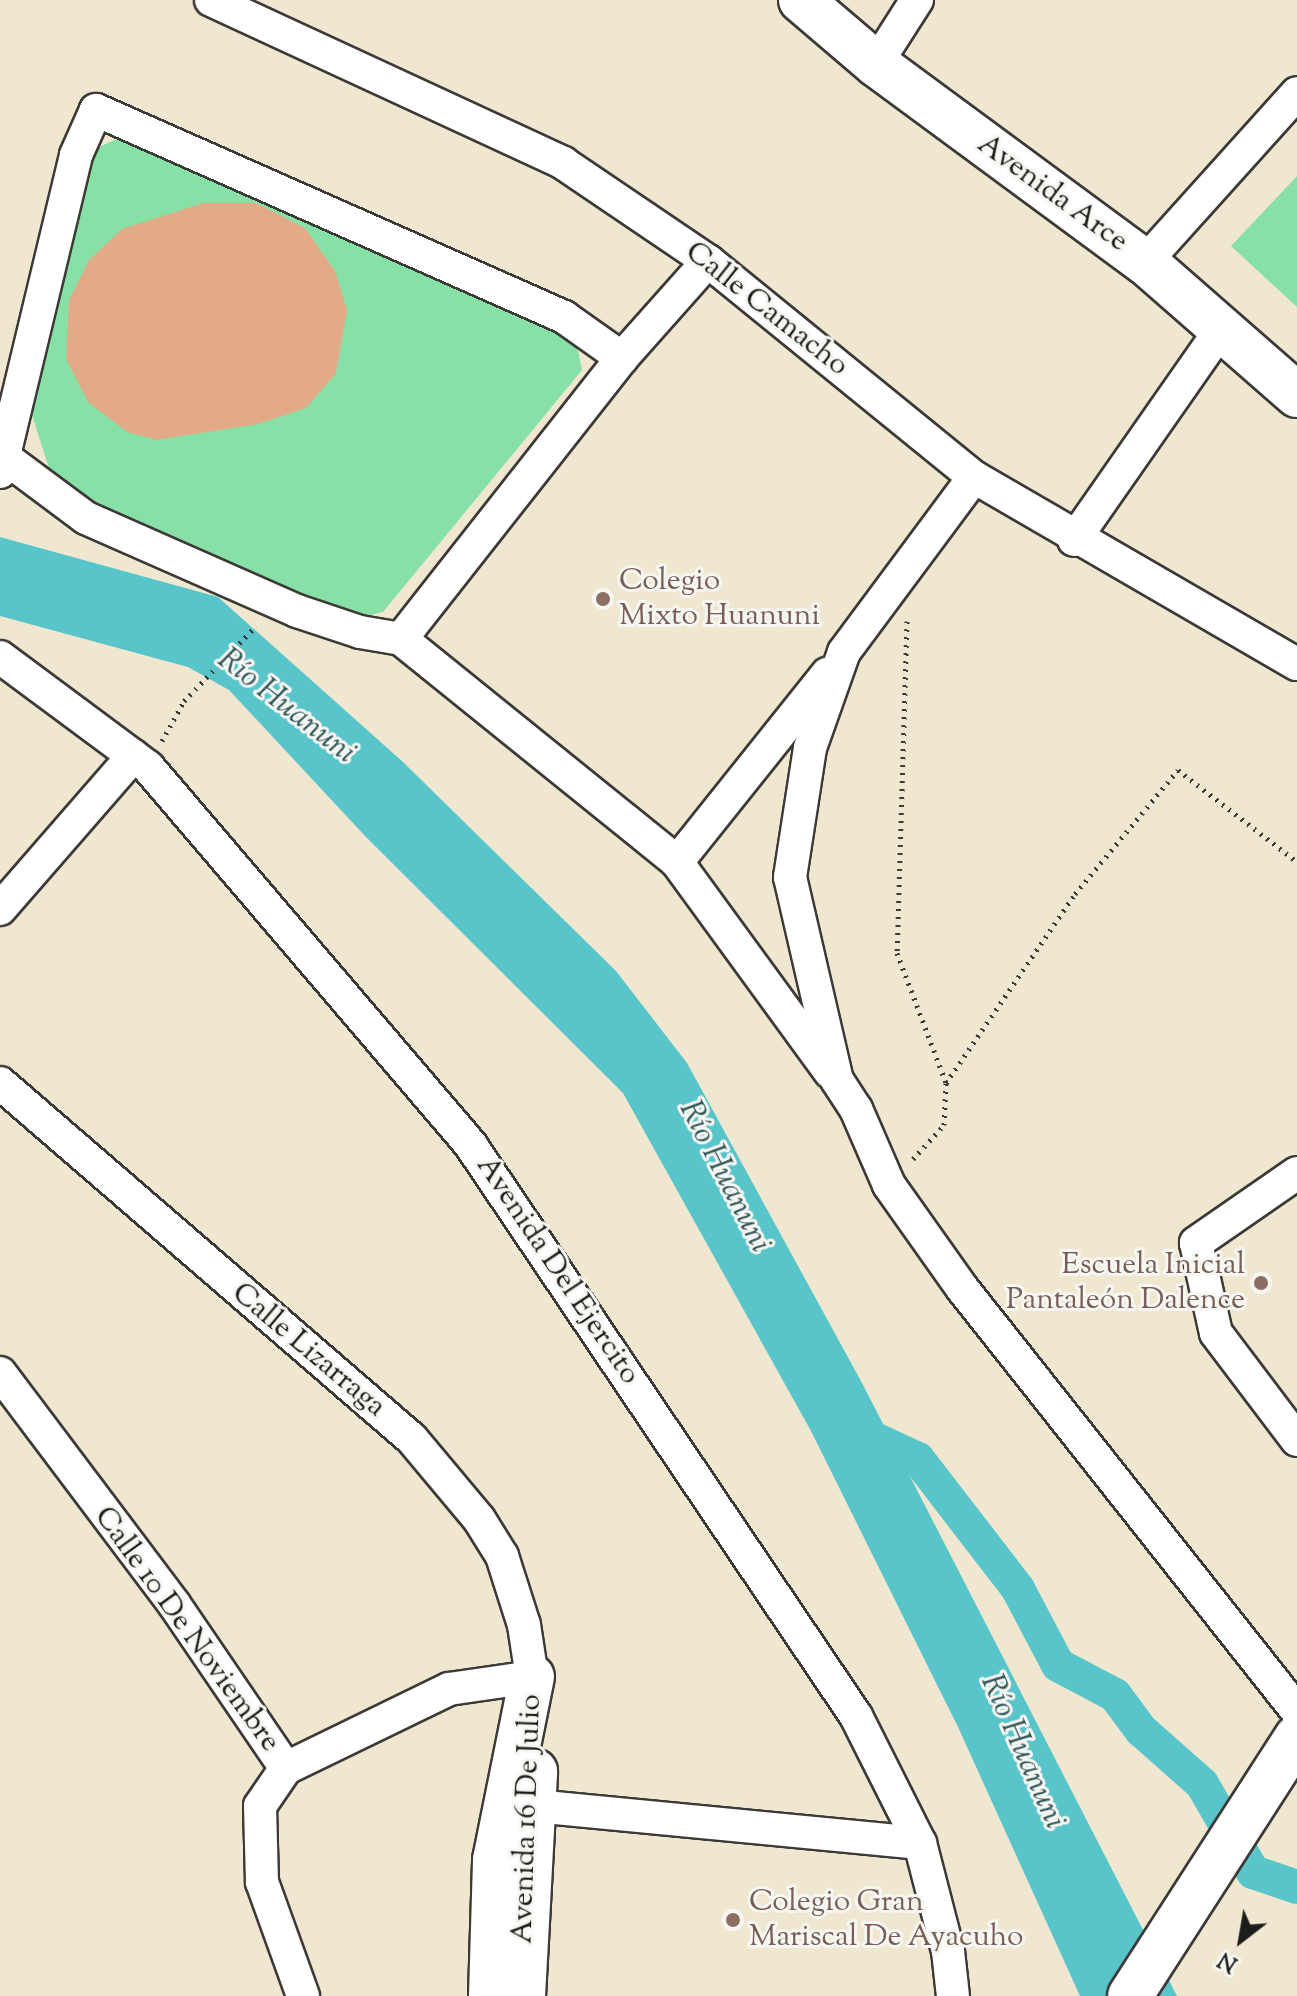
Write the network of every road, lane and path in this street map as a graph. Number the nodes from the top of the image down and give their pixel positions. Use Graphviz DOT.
graph roads {
  1 [pos="211,0"];
  2 [pos="801,0"];
  3 [pos="917,0"];
  4 [pos="876,64"];
  5 [pos="1297,93"];
  6 [pos="708,261"];
  7 [pos="1145,262"];
  8 [pos="1222,328"];
  9 [pos="622,358"];
  10 [pos="1297,395"];
  11 [pos="1,460"];
  12 [pos="974,477"];
  13 [pos="1074,540"];
  14 [pos="908,564"];
  15 [pos="253,628"];
  16 [pos="401,639"];
  17 [pos="844,652"];
  18 [pos="0,657"];
  19 [pos="1297,664"];
  20 [pos="140,761"];
  21 [pos="1296,861"];
  22 [pos="677,862"];
  23 [pos="0,909"];
  24 [pos="837,1080"];
  25 [pos="0,1083"];
  26 [pos="946,1083"];
  27 [pos="1297,1173"];
  28 [pos="889,1185"];
  29 [pos="0,1373"];
  30 [pos="1297,1440"];
  31 [pos="532,1677"];
  32 [pos="1297,1711"];
  33 [pos="1297,1737"];
  34 [pos="286,1768"];
  35 [pos="521,1804"];
  36 [pos="920,1843"];
  37 [pos="303,1996"];
  38 [pos="491,1996"];
  39 [pos="523,1996"];
  40 [pos="953,1996"];
  41 [pos="1130,1996"];
  1 -- 6 [label="street, Calle Camacho"];
  2 -- 4 [label="main road, Avenida Arce"];
  3 -- 4 [label="street"];
  4 -- 7 [label="main road, Avenida Arce"];
  5 -- 7 [label="street"];
  6 -- 9 [label="street"];
  6 -- 12 [label="street, Calle Camacho"];
  7 -- 8 [label="main road, Avenida Arce"];
  8 -- 10 [label="main road, Avenida Arce"];
  8 -- 13 [label="street"];
  9 -- 11 [label="street"];
  9 -- 16 [label="street"];
  11 -- 16 [label="street"];
  12 -- 13 [label="street, Calle Camacho"];
  12 -- 14 [label="street"];
  13 -- 19 [label="street, Calle Camacho"];
  14 -- 17 [label="street"];
  14 -- 26 [label="path"];
  15 -- 20 [label="path"];
  16 -- 22 [label="street"];
  17 -- 22 [label="street"];
  17 -- 24 [label="street"];
  18 -- 20 [label="street, Avenida Del Ejercito"];
  20 -- 23 [label="street"];
  20 -- 36 [label="street, Avenida Del Ejercito"];
  21 -- 26 [label="path"];
  22 -- 24 [label="street"];
  24 -- 28 [label="street"];
  25 -- 31 [label="street, Calle Lizarraga"];
  26 -- 28 [label="path"];
  27 -- 30 [label="street"];
  28 -- 32 [label="street"];
  29 -- 34 [label="street, Calle 10 De Noviembre"];
  31 -- 34 [label="street"];
  31 -- 35 [label="main road, Avenida 16 De Julio"];
  33 -- 41 [label="main road"];
  34 -- 37 [label="street, Calle 10 De Noviembre"];
  35 -- 36 [label="street"];
  35 -- 38 [label="main road, Avenida 16 De Julio"];
  35 -- 39 [label="main road, Avenida 16 De Julio"];
  36 -- 40 [label="street, Avenida Del Ejercito"];
}
